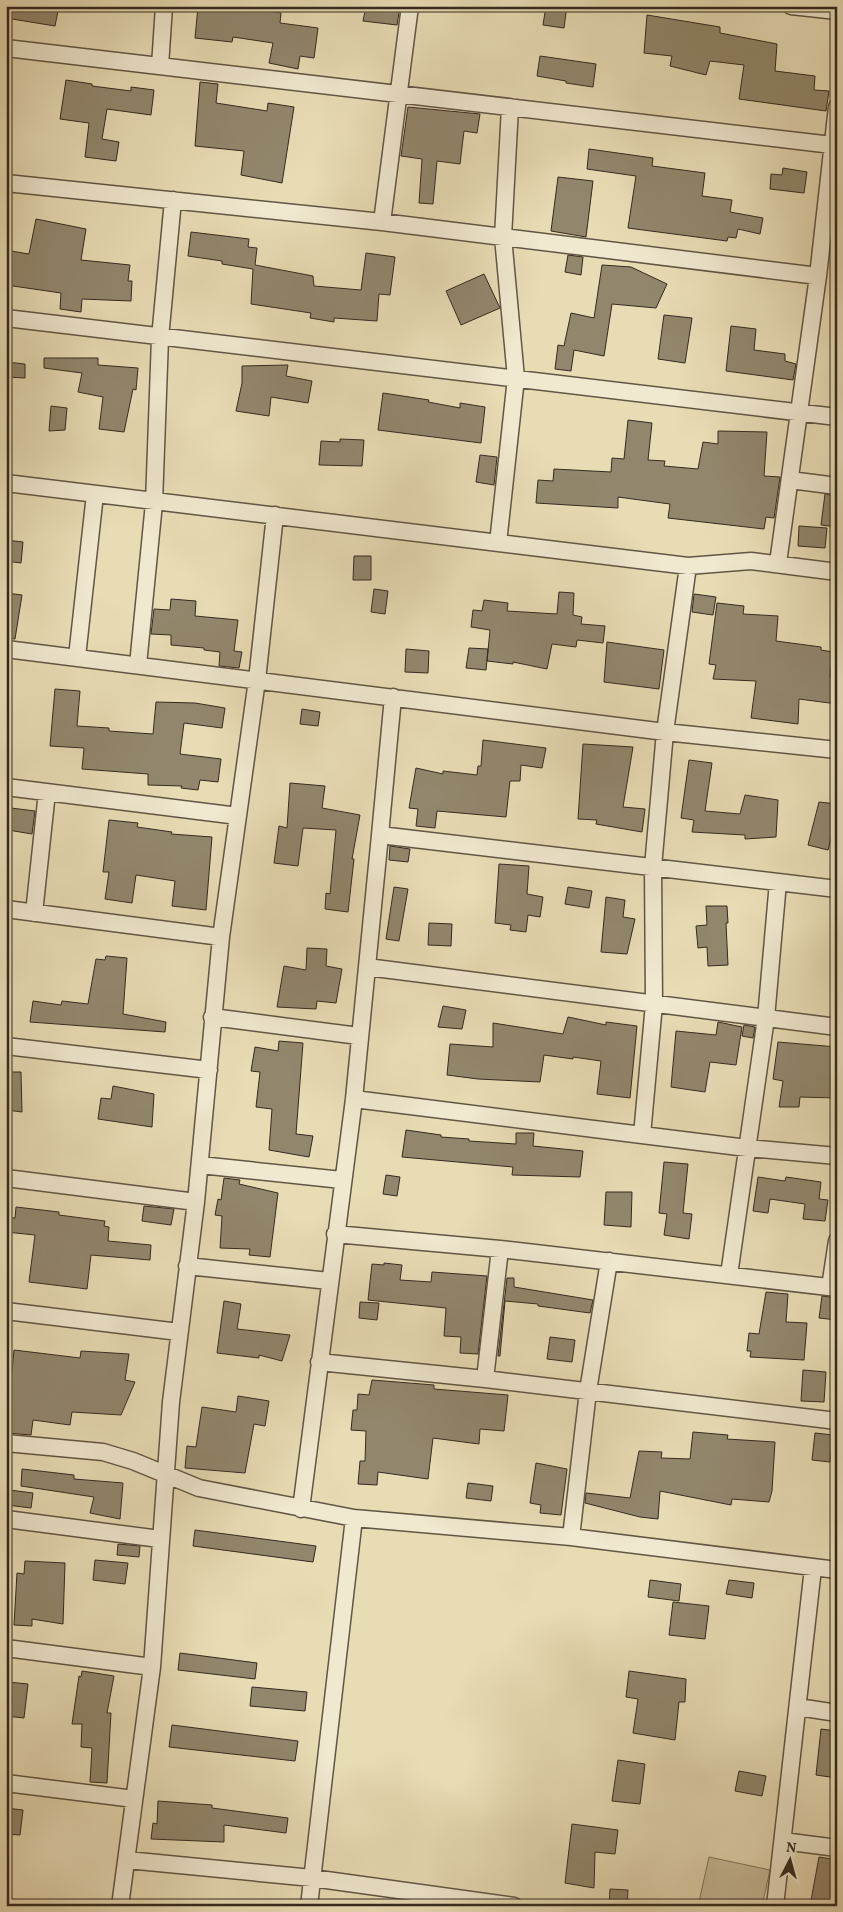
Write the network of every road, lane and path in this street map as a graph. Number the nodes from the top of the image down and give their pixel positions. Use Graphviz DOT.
graph roads {
  1 [pos="164,6"];
  2 [pos="410,6"];
  3 [pos="791,6"];
  4 [pos="837,11"];
  5 [pos="6,48"];
  6 [pos="160,66"];
  7 [pos="398,94"];
  8 [pos="510,107"];
  9 [pos="837,107"];
  10 [pos="832,144"];
  11 [pos="6,183"];
  12 [pos="173,200"];
  13 [pos="831,209"];
  14 [pos="382,222"];
  15 [pos="503,236"];
  16 [pos="818,276"];
  17 [pos="6,318"];
  18 [pos="160,338"];
  19 [pos="516,378"];
  20 [pos="798,413"];
  21 [pos="837,417"];
  22 [pos="790,480"];
  23 [pos="6,483"];
  24 [pos="837,486"];
  25 [pos="96,494"];
  26 [pos="154,503"];
  27 [pos="275,515"];
  28 [pos="498,543"];
  29 [pos="778,563"];
  30 [pos="688,566"];
  31 [pos="837,572"];
  32 [pos="6,649"];
  33 [pos="77,657"];
  34 [pos="138,665"];
  35 [pos="257,680"];
  36 [pos="392,697"];
  37 [pos="665,732"];
  38 [pos="837,750"];
  39 [pos="6,787"];
  40 [pos="48,792"];
  41 [pos="238,816"];
  42 [pos="380,835"];
  43 [pos="653,867"];
  44 [pos="778,882"];
  45 [pos="837,889"];
  46 [pos="6,910"];
  47 [pos="34,913"];
  48 [pos="221,937"];
  49 [pos="366,968"];
  50 [pos="654,1004"];
  51 [pos="212,1017"];
  52 [pos="766,1018"];
  53 [pos="837,1027"];
  54 [pos="359,1036"];
  55 [pos="6,1046"];
  56 [pos="209,1070"];
  57 [pos="354,1099"];
  58 [pos="642,1135"];
  59 [pos="747,1148"];
  60 [pos="837,1156"];
  61 [pos="200,1165"];
  62 [pos="6,1178"];
  63 [pos="342,1180"];
  64 [pos="196,1202"];
  65 [pos="335,1234"];
  66 [pos="837,1241"];
  67 [pos="500,1249"];
  68 [pos="608,1261"];
  69 [pos="188,1266"];
  70 [pos="730,1276"];
  71 [pos="329,1281"];
  72 [pos="834,1287"];
  73 [pos="6,1311"];
  74 [pos="179,1332"];
  75 [pos="320,1362"];
  76 [pos="485,1379"];
  77 [pos="588,1391"];
  78 [pos="837,1421"];
  79 [pos="6,1443"];
  80 [pos="166,1475"];
  81 [pos="301,1509"];
  82 [pos="354,1518"];
  83 [pos="6,1519"];
  84 [pos="571,1537"];
  85 [pos="160,1539"];
  86 [pos="813,1568"];
  87 [pos="837,1570"];
  88 [pos="6,1648"];
  89 [pos="152,1667"];
  90 [pos="798,1707"];
  91 [pos="837,1713"];
  92 [pos="6,1783"];
  93 [pos="134,1799"];
  94 [pos="783,1841"];
  95 [pos="837,1848"];
  96 [pos="127,1860"];
  97 [pos="312,1878"];
  98 [pos="120,1906"];
  99 [pos="309,1906"];
  100 [pos="514,1906"];
  101 [pos="775,1906"];
  1 -- 6 [label="street"];
  2 -- 7 [label="street"];
  3 -- 4 [label="street"];
  5 -- 6 [label="street"];
  6 -- 7 [label="street"];
  7 -- 8 [label="street"];
  7 -- 14 [label="street"];
  8 -- 10 [label="street"];
  8 -- 15 [label="street"];
  9 -- 10 [label="street"];
  10 -- 13 [label="street"];
  11 -- 12 [label="street"];
  12 -- 14 [label="street"];
  12 -- 18 [label="street"];
  13 -- 16 [label="street"];
  14 -- 15 [label="street"];
  15 -- 16 [label="street"];
  15 -- 19 [label="street"];
  16 -- 20 [label="street"];
  17 -- 18 [label="street"];
  18 -- 19 [label="street"];
  18 -- 26 [label="street"];
  19 -- 20 [label="street"];
  19 -- 28 [label="street"];
  20 -- 21 [label="street"];
  20 -- 22 [label="street"];
  22 -- 24 [label="street"];
  22 -- 29 [label="street"];
  23 -- 25 [label="street"];
  25 -- 26 [label="street"];
  25 -- 33 [label="street"];
  26 -- 27 [label="street"];
  26 -- 34 [label="street"];
  27 -- 28 [label="street"];
  27 -- 35 [label="street"];
  28 -- 30 [label="street"];
  29 -- 30 [label="street"];
  29 -- 31 [label="street"];
  30 -- 37 [label="street"];
  32 -- 33 [label="street"];
  33 -- 34 [label="street"];
  34 -- 35 [label="street"];
  35 -- 36 [label="street"];
  35 -- 41 [label="street"];
  36 -- 37 [label="street"];
  36 -- 42 [label="street"];
  37 -- 38 [label="street"];
  37 -- 43 [label="street"];
  39 -- 40 [label="street"];
  40 -- 41 [label="street"];
  40 -- 47 [label="street"];
  41 -- 48 [label="street"];
  42 -- 43 [label="street"];
  42 -- 49 [label="street"];
  43 -- 44 [label="street"];
  43 -- 50 [label="street"];
  44 -- 45 [label="street"];
  44 -- 52 [label="street"];
  46 -- 47 [label="street"];
  47 -- 48 [label="street"];
  48 -- 51 [label="street"];
  49 -- 50 [label="street"];
  49 -- 54 [label="street"];
  50 -- 52 [label="street"];
  50 -- 58 [label="street"];
  51 -- 54 [label="street"];
  51 -- 56 [label="street"];
  52 -- 53 [label="street"];
  52 -- 59 [label="street"];
  54 -- 57 [label="street"];
  55 -- 56 [label="street"];
  56 -- 61 [label="street"];
  57 -- 58 [label="street"];
  57 -- 63 [label="street"];
  58 -- 59 [label="street"];
  59 -- 60 [label="street"];
  59 -- 70 [label="street"];
  61 -- 63 [label="street"];
  61 -- 64 [label="street"];
  62 -- 64 [label="street"];
  63 -- 65 [label="street"];
  64 -- 69 [label="street"];
  65 -- 67 [label="street"];
  65 -- 71 [label="street"];
  66 -- 72 [label="street"];
  67 -- 68 [label="street"];
  67 -- 76 [label="street"];
  68 -- 70 [label="street"];
  68 -- 77 [label="street"];
  69 -- 71 [label="street"];
  69 -- 74 [label="street"];
  70 -- 72 [label="street"];
  71 -- 75 [label="street"];
  73 -- 74 [label="street"];
  74 -- 80 [label="street"];
  75 -- 76 [label="street"];
  75 -- 81 [label="street"];
  76 -- 77 [label="street"];
  77 -- 78 [label="street"];
  77 -- 84 [label="street"];
  79 -- 80 [label="street"];
  80 -- 81 [label="street"];
  80 -- 85 [label="street"];
  81 -- 82 [label="street"];
  82 -- 84 [label="street"];
  82 -- 97 [label="street"];
  83 -- 85 [label="street"];
  84 -- 86 [label="street"];
  85 -- 89 [label="street"];
  86 -- 87 [label="street"];
  86 -- 90 [label="street"];
  88 -- 89 [label="street"];
  89 -- 93 [label="street"];
  90 -- 91 [label="street"];
  90 -- 94 [label="street"];
  92 -- 93 [label="street"];
  93 -- 96 [label="street"];
  94 -- 95 [label="street"];
  94 -- 101 [label="street"];
  96 -- 97 [label="street"];
  96 -- 98 [label="street"];
  97 -- 99 [label="street"];
  97 -- 100 [label="street"];
}
